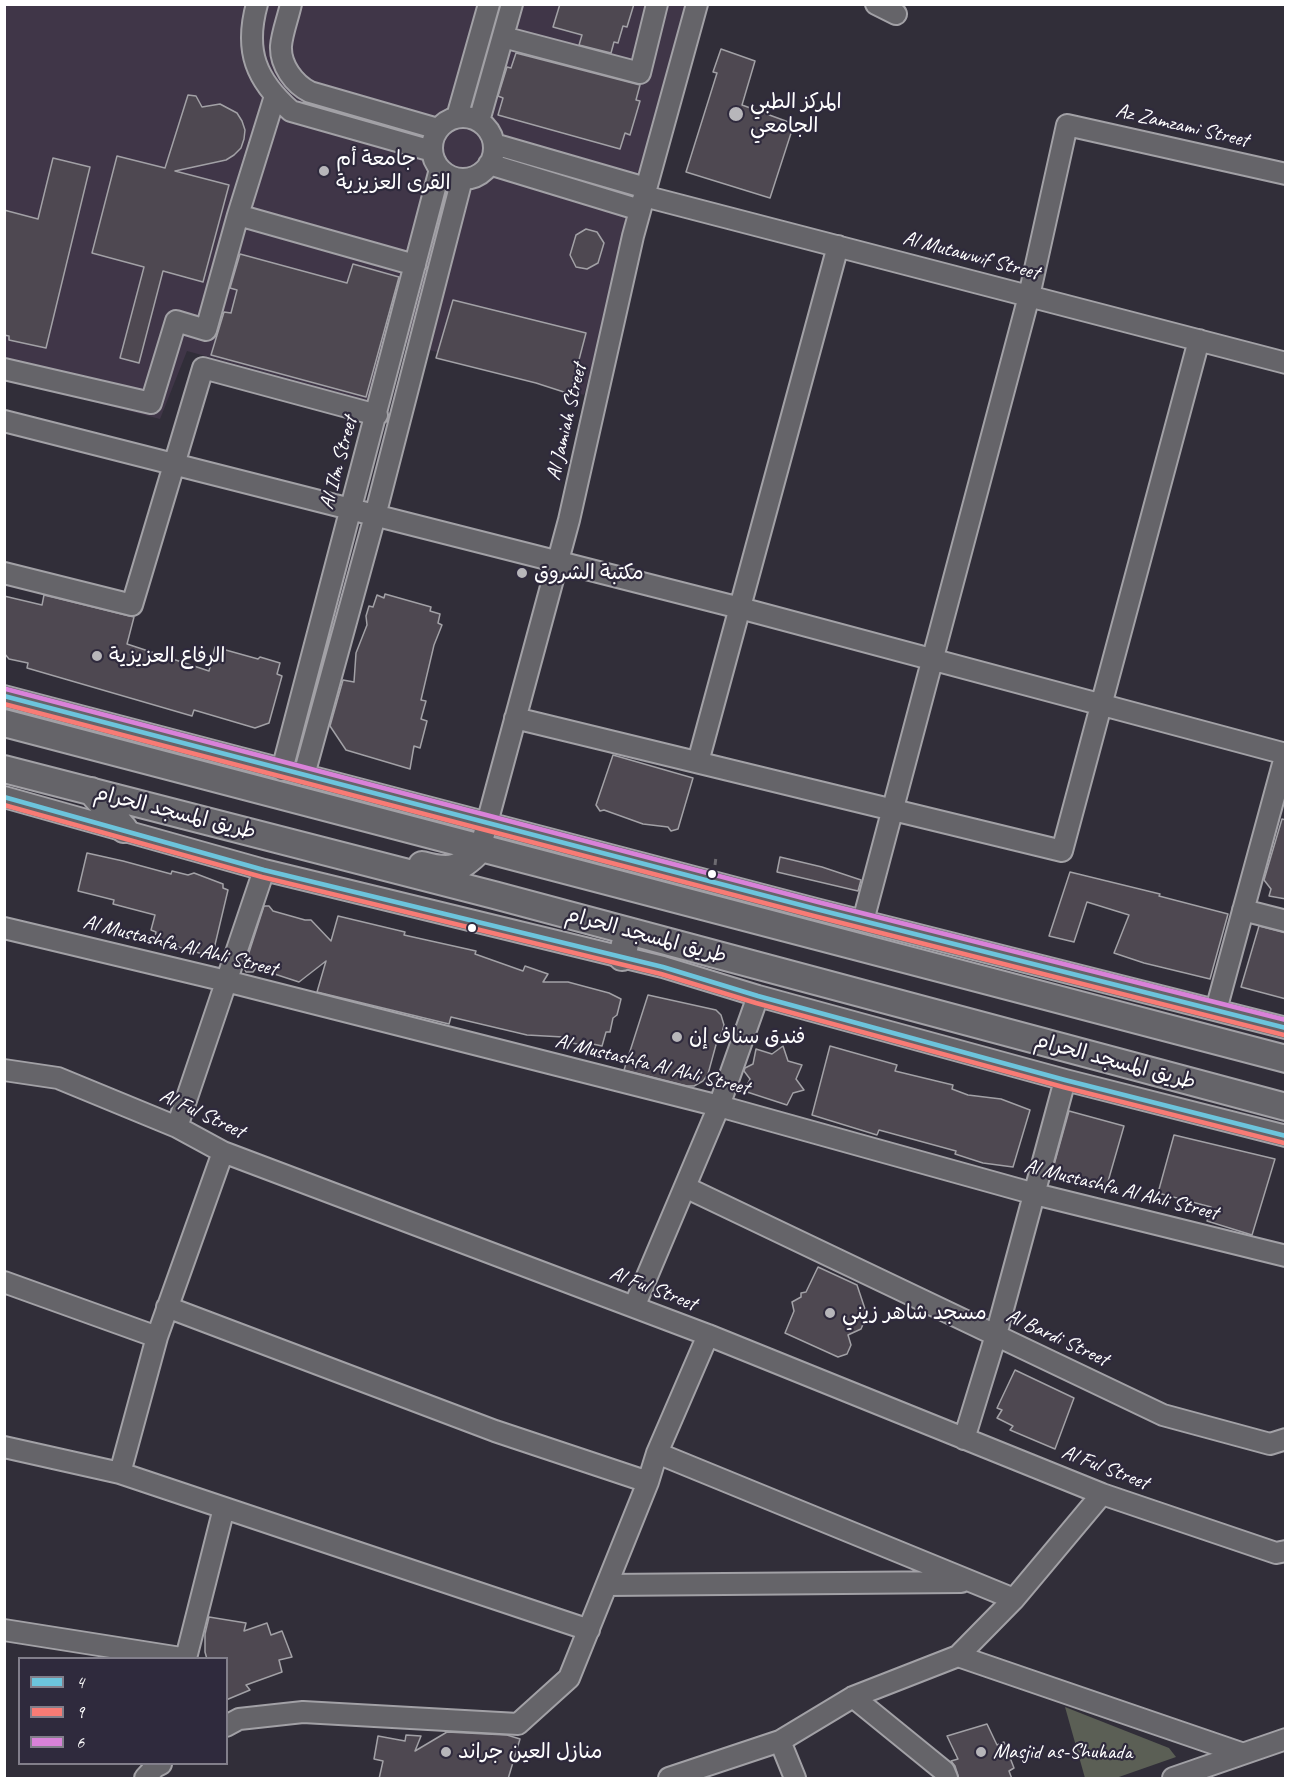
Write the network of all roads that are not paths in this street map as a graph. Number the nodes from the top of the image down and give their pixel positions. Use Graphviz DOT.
graph roads {
  1 [pos="257,4"];
  2 [pos="291,4"];
  3 [pos="489,4"];
  4 [pos="512,4"];
  5 [pos="657,4"];
  6 [pos="697,4"];
  7 [pos="876,4"];
  8 [pos="896,14"];
  9 [pos="503,37"];
  10 [pos="274,96"];
  11 [pos="457,117"];
  12 [pos="479,121"];
  13 [pos="438,129"];
  14 [pos="494,144"];
  15 [pos="436,160"];
  16 [pos="489,164"];
  17 [pos="1286,174"];
  18 [pos="462,179"];
  19 [pos="644,198"];
  20 [pos="238,215"];
  21 [pos="838,246"];
  22 [pos="415,265"];
  23 [pos="1029,296"];
  24 [pos="1199,340"];
  25 [pos="1286,363"];
  26 [pos="4,369"];
  27 [pos="376,415"];
  28 [pos="4,422"];
  29 [pos="175,465"];
  30 [pos="351,510"];
  31 [pos="375,516"];
  32 [pos="558,562"];
  33 [pos="4,573"];
  34 [pos="740,608"];
  35 [pos="932,659"];
  36 [pos="4,696"];
  37 [pos="1101,705"];
  38 [pos="515,718"];
  39 [pos="4,723"];
  40 [pos="1285,754"];
  41 [pos="698,762"];
  42 [pos="4,769"];
  43 [pos="282,770"];
  44 [pos="304,775"];
  45 [pos="91,792"];
  46 [pos="4,797"];
  47 [pos="892,810"];
  48 [pos="488,821"];
  49 [pos="124,829"];
  50 [pos="256,834"];
  51 [pos="480,849"];
  52 [pos="264,870"];
  53 [pos="816,909"];
  54 [pos="1243,910"];
  55 [pos="863,921"];
  56 [pos="1286,921"];
  57 [pos="4,928"];
  58 [pos="628,931"];
  59 [pos="809,934"];
  60 [pos="622,957"];
  61 [pos="226,981"];
  62 [pos="758,996"];
  63 [pos="1216,1010"];
  64 [pos="1286,1028"];
  65 [pos="1286,1059"];
  66 [pos="4,1070"];
  67 [pos="1065,1080"];
  68 [pos="719,1106"];
  69 [pos="1286,1107"];
  70 [pos="177,1127"];
  71 [pos="1286,1136"];
  72 [pos="223,1152"];
  73 [pos="685,1187"];
  74 [pos="1035,1194"];
  75 [pos="1286,1256"];
  76 [pos="4,1282"];
  77 [pos="167,1307"];
  78 [pos="634,1307"];
  79 [pos="708,1335"];
  80 [pos="996,1335"];
  81 [pos="157,1337"];
  82 [pos="964,1438"];
  83 [pos="1286,1438"];
  84 [pos="4,1447"];
  85 [pos="657,1453"];
  86 [pos="120,1473"];
  87 [pos="648,1482"];
  88 [pos="1102,1494"];
  89 [pos="224,1508"];
  90 [pos="1286,1551"];
  91 [pos="971,1582"];
  92 [pos="607,1585"];
  93 [pos="1014,1599"];
  94 [pos="4,1630"];
  95 [pos="589,1630"];
  96 [pos="958,1656"];
  97 [pos="171,1657"];
  98 [pos="184,1657"];
  99 [pos="852,1697"];
  100 [pos="228,1725"];
  101 [pos="1285,1739"];
  102 [pos="780,1741"];
  103 [pos="1241,1754"];
  104 [pos="159,1765"];
  105 [pos="145,1779"];
  106 [pos="669,1779"];
  107 [pos="795,1779"];
  108 [pos="947,1779"];
  109 [pos="1173,1779"];
  1 -- 10 [label="street"];
  2 -- 13 [label="street"];
  3 -- 11 [label="street"];
  4 -- 9 [label="street"];
  5 -- 9 [label="street"];
  6 -- 19 [label="street, Al Jamiah Street"];
  7 -- 8 [label="street"];
  9 -- 12 [label="street"];
  10 -- 15 [label="street"];
  10 -- 20 [label="street"];
  11 -- 12 [label="street"];
  11 -- 13 [label="street"];
  12 -- 14 [label="street"];
  13 -- 15 [label="street"];
  14 -- 16 [label="street"];
  14 -- 19 [label="street"];
  15 -- 18 [label="street"];
  15 -- 22 [label="street, Al Ilm Street"];
  16 -- 18 [label="street"];
  16 -- 19 [label="street"];
  17 -- 23 [label="street, Az Zamzami Street"];
  18 -- 31 [label="street"];
  19 -- 21 [label="street, Al Mutawwif Street"];
  19 -- 32 [label="street, Al Jamiah Street"];
  20 -- 22 [label="street"];
  20 -- 26 [label="street"];
  21 -- 23 [label="street, Al Mutawwif Street"];
  21 -- 34 [label="street"];
  22 -- 27 [label="street, Al Ilm Street"];
  23 -- 24 [label="street, Al Mutawwif Street"];
  23 -- 35 [label="street"];
  24 -- 25 [label="street, Al Mutawwif Street"];
  24 -- 37 [label="street"];
  27 -- 29 [label="street"];
  27 -- 30 [label="street, Al Ilm Street"];
  28 -- 29 [label="street"];
  29 -- 30 [label="street"];
  29 -- 33 [label="street"];
  30 -- 31 [label="street"];
  30 -- 43 [label="street, Al Ilm Street"];
  31 -- 32 [label="street"];
  31 -- 44 [label="street"];
  32 -- 34 [label="street"];
  32 -- 38 [label="street, Al Jamiah Street"];
  34 -- 35 [label="street"];
  34 -- 41 [label="street"];
  35 -- 37 [label="street"];
  35 -- 47 [label="street"];
  36 -- 43 [label="street"];
  37 -- 40 [label="street"];
  37 -- 47 [label="street"];
  38 -- 41 [label="street"];
  38 -- 48 [label="street, Al Jamiah Street"];
  39 -- 51 [label="main road, طريق المسجد الحرام"];
  40 -- 54 [label="street"];
  41 -- 47 [label="street"];
  42 -- 45 [label="main road, طريق المسجد الحرام"];
  43 -- 44 [label="street"];
  44 -- 48 [label="street"];
  45 -- 49 [label="main road"];
  45 -- 50 [label="main road, طريق المسجد الحرام"];
  46 -- 49 [label="street"];
  47 -- 55 [label="street"];
  48 -- 51 [label="street, Al Jamiah Street"];
  48 -- 53 [label="street"];
  49 -- 52 [label="street"];
  50 -- 51 [label="main road"];
  50 -- 58 [label="main road, طريق المسجد الحرام"];
  51 -- 59 [label="main road, طريق المسجد الحرام"];
  52 -- 60 [label="street"];
  52 -- 61 [label="street"];
  53 -- 55 [label="street"];
  53 -- 59 [label="street"];
  54 -- 56 [label="street"];
  54 -- 63 [label="street"];
  55 -- 63 [label="street"];
  57 -- 61 [label="street, Al Mustashfa Al Ahli Street"];
  58 -- 60 [label="main road"];
  58 -- 69 [label="main road, طريق المسجد الحرام"];
  59 -- 65 [label="main road, طريق المسجد الحرام"];
  60 -- 62 [label="street"];
  61 -- 68 [label="street, Al Mustashfa Al Ahli Street"];
  61 -- 70 [label="street"];
  62 -- 67 [label="street"];
  62 -- 68 [label="street"];
  63 -- 64 [label="street"];
  66 -- 70 [label="street, Al Ful Street"];
  67 -- 71 [label="street"];
  67 -- 74 [label="street"];
  68 -- 73 [label="street"];
  68 -- 74 [label="street, Al Mustashfa Al Ahli Street"];
  70 -- 72 [label="street, Al Ful Street"];
  72 -- 77 [label="street"];
  72 -- 78 [label="street, Al Ful Street"];
  73 -- 78 [label="street"];
  73 -- 80 [label="street, Al Bardi Street"];
  74 -- 75 [label="street, Al Mustashfa Al Ahli Street"];
  74 -- 80 [label="street"];
  76 -- 81 [label="street"];
  77 -- 81 [label="street"];
  77 -- 87 [label="street"];
  78 -- 79 [label="street, Al Ful Street"];
  79 -- 82 [label="street, Al Ful Street"];
  79 -- 85 [label="street"];
  80 -- 82 [label="street"];
  80 -- 83 [label="street, Al Bardi Street"];
  81 -- 86 [label="street"];
  82 -- 88 [label="street, Al Ful Street"];
  84 -- 86 [label="street"];
  85 -- 87 [label="street"];
  85 -- 91 [label="street"];
  86 -- 89 [label="street"];
  87 -- 92 [label="street"];
  88 -- 90 [label="street, Al Ful Street"];
  88 -- 93 [label="street"];
  89 -- 95 [label="street"];
  89 -- 98 [label="street"];
  91 -- 92 [label="street"];
  91 -- 93 [label="street"];
  92 -- 95 [label="street"];
  93 -- 96 [label="street"];
  94 -- 97 [label="street"];
  95 -- 100 [label="street"];
  96 -- 99 [label="street"];
  96 -- 103 [label="street"];
  99 -- 102 [label="street"];
  99 -- 108 [label="street"];
  101 -- 103 [label="street"];
  102 -- 106 [label="street"];
  102 -- 107 [label="street"];
  103 -- 109 [label="street"];
  104 -- 105 [label="street"];
}
